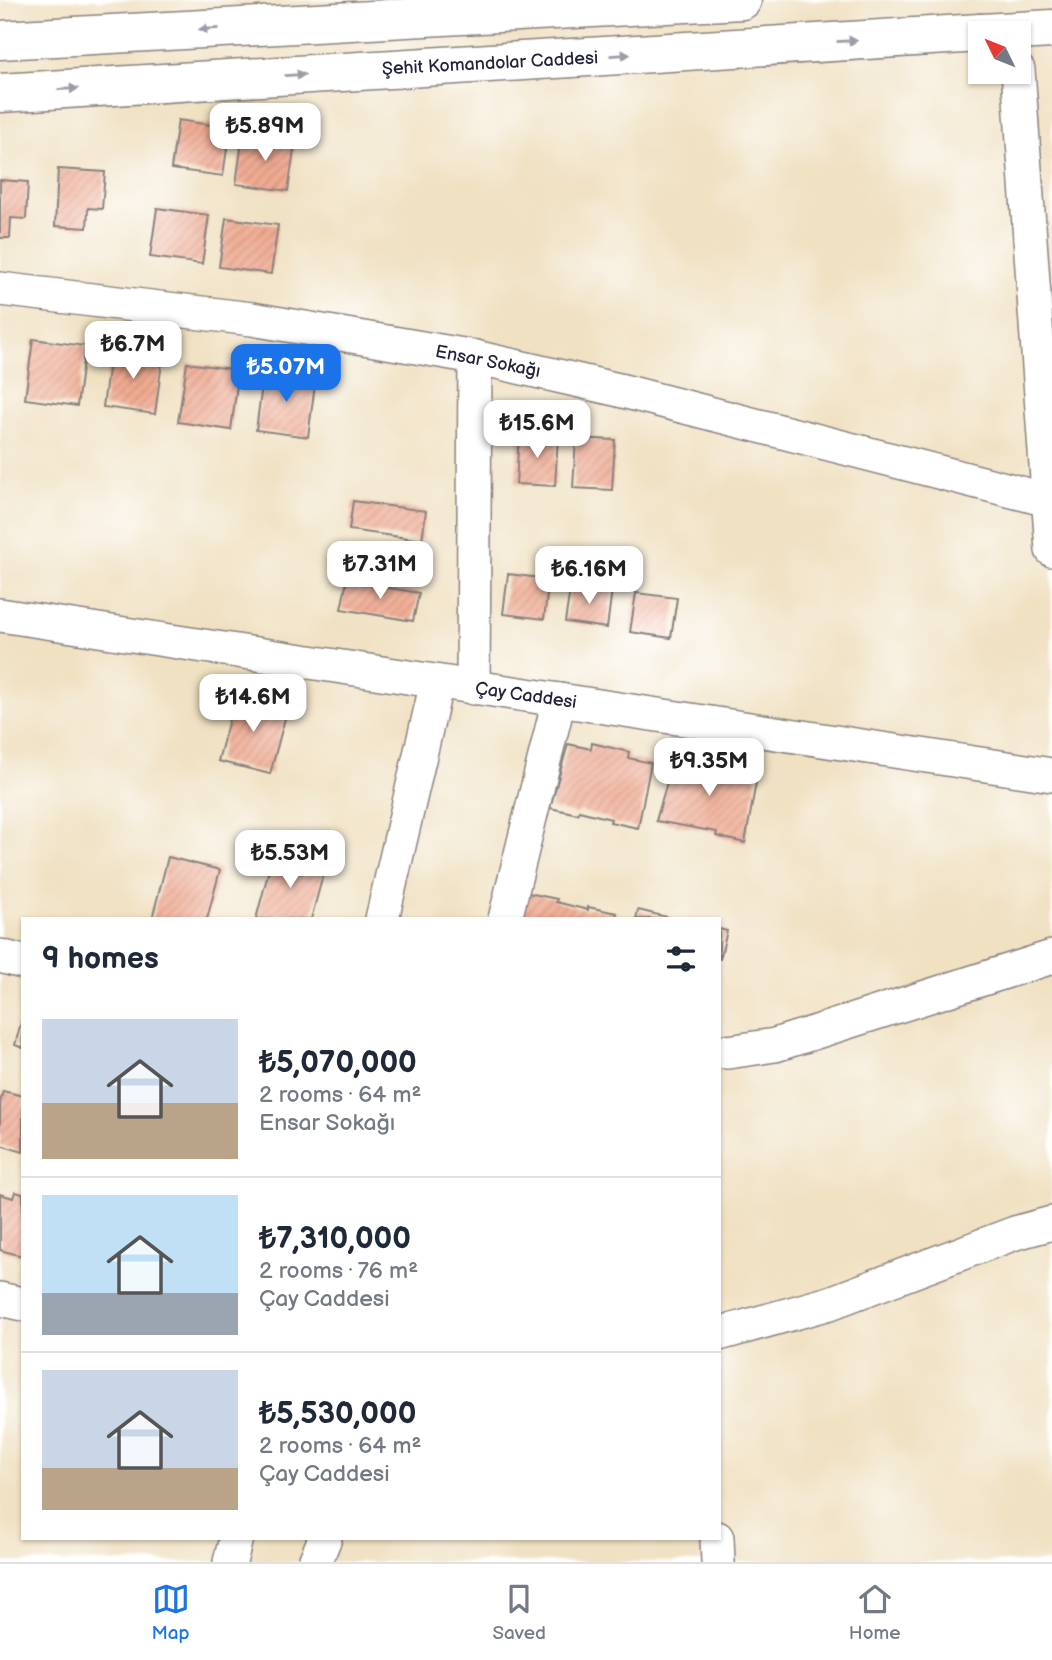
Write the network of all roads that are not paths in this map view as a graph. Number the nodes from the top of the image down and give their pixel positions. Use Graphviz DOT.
graph roads {
  1 [pos="742,0"];
  2 [pos="427,8"];
  3 [pos="968,34"];
  4 [pos="0,40"];
  5 [pos="1019,84"];
  6 [pos="0,93"];
  7 [pos="0,289"];
  8 [pos="475,357"];
  9 [pos="1048,452"];
  10 [pos="1048,500"];
  11 [pos="1052,550"];
  12 [pos="0,615"];
  13 [pos="437,682"];
  14 [pos="472,688"];
  15 [pos="559,700"];
  16 [pos="1052,775"];
  17 [pos="382,917"];
  18 [pos="505,917"];
  19 [pos="0,956"];
  20 [pos="1052,957"];
  21 [pos="21,961"];
  22 [pos="721,1051"];
  23 [pos="1052,1223"];
  24 [pos="0,1299"];
  25 [pos="21,1304"];
  26 [pos="721,1333"];
  27 [pos="236,1540"];
  28 [pos="324,1540"];
  29 [pos="717,1540"];
  30 [pos="230,1562"];
  31 [pos="315,1562"];
  32 [pos="718,1562"];
  1 -- 2 [label="main road"];
  2 -- 4 [label="main road, one-way"];
  6 -- 3 [label="main road, Şehit Komandolar Caddesi, one-way"];
  5 -- 9 [label="street"];
  7 -- 8 [label="street, Ensar Sokağı"];
  8 -- 10 [label="street, Ensar Sokağı"];
  8 -- 14 [label="street"];
  9 -- 10 [label="street"];
  10 -- 11 [label="street"];
  12 -- 13 [label="street, Çay Caddesi"];
  13 -- 14 [label="street, Çay Caddesi"];
  13 -- 17 [label="street"];
  14 -- 15 [label="street, Çay Caddesi"];
  15 -- 16 [label="street, Çay Caddesi"];
  15 -- 18 [label="street"];
  19 -- 21 [label="street"];
  20 -- 22 [label="street"];
  23 -- 26 [label="street"];
  24 -- 25 [label="street"];
  27 -- 30 [label="street"];
  28 -- 31 [label="street"];
  29 -- 32 [label="street"];
}
